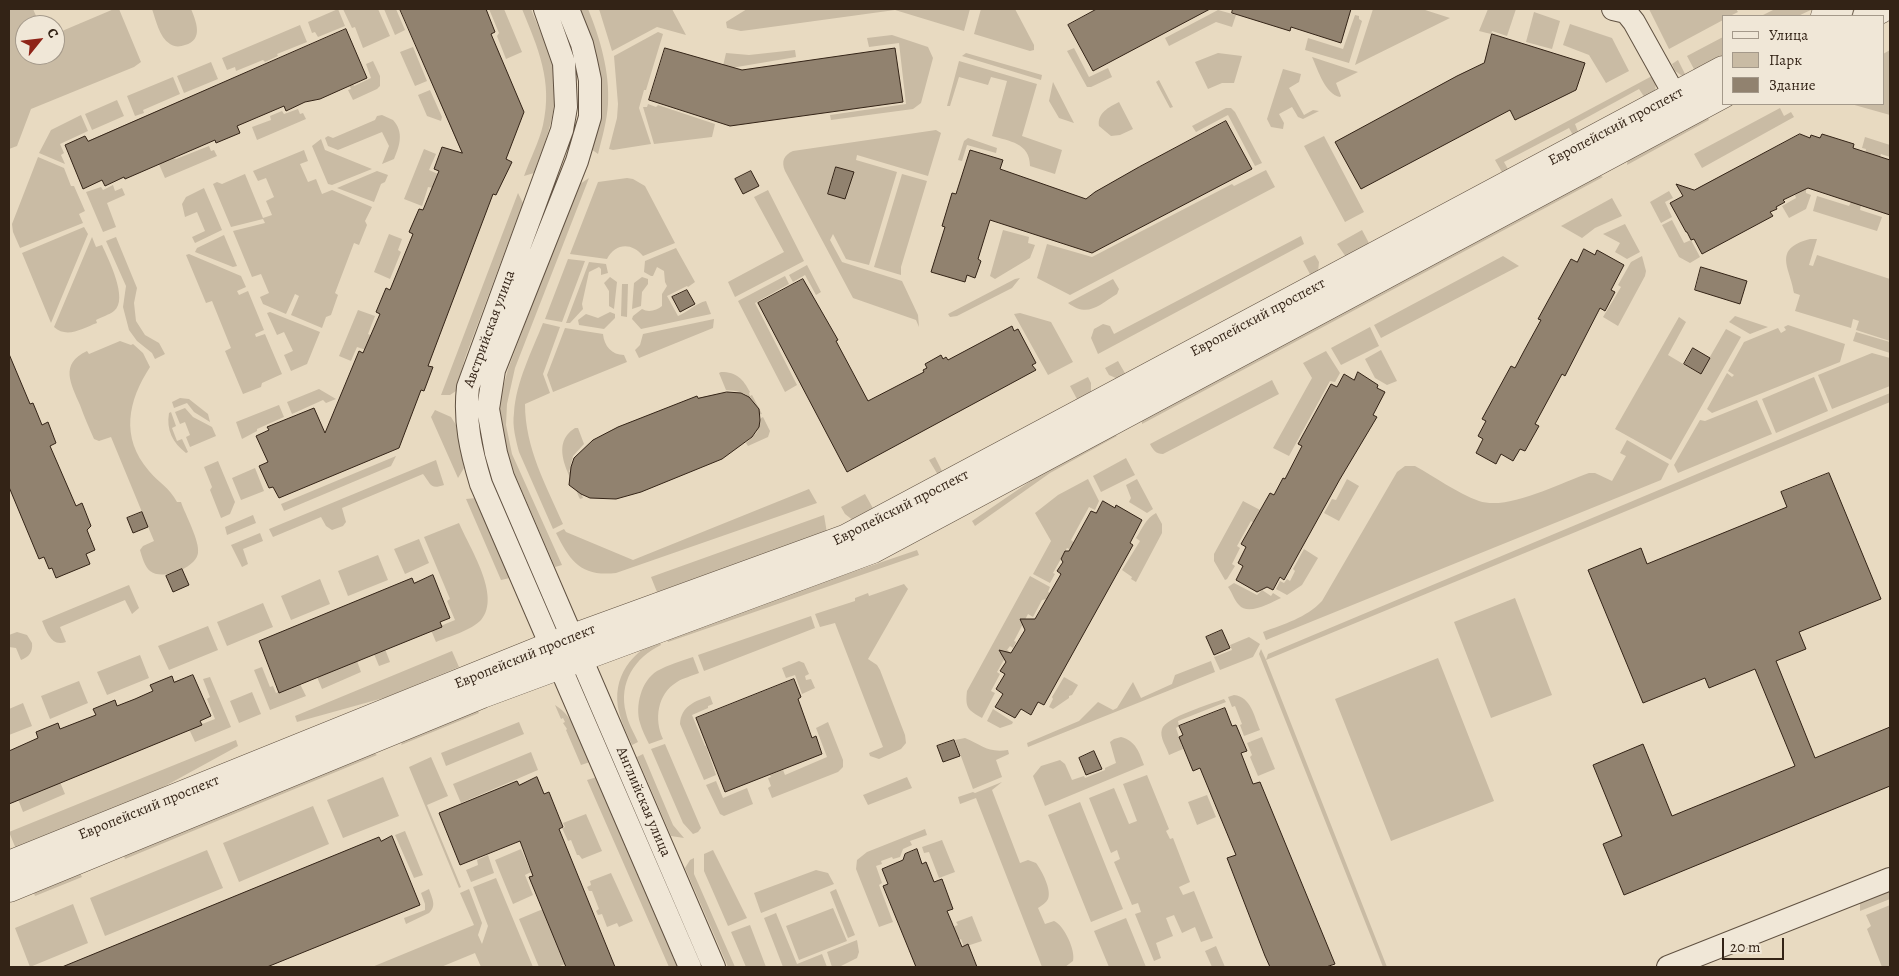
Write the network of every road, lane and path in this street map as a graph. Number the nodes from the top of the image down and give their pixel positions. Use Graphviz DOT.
graph roads {
  1 [pos="544,9"];
  2 [pos="568,9"];
  3 [pos="1613,9"];
  4 [pos="1839,9"];
  5 [pos="1881,9"];
  6 [pos="1827,15"];
  7 [pos="1869,15"];
  8 [pos="1722,71"];
  9 [pos="1722,94"];
  10 [pos="1680,105"];
  11 [pos="566,651"];
  12 [pos="9,865"];
  13 [pos="1890,879"];
  14 [pos="9,888"];
  15 [pos="690,967"];
  16 [pos="714,967"];
  17 [pos="1668,967"];
  1 -- 11 [label="street, Австрийская улица"];
  2 -- 11 [label="street, Австрийская улица"];
  3 -- 10 [label="street"];
  4 -- 6 [label="street"];
  5 -- 7 [label="street"];
  8 -- 10 [label="street, Европейский проспект"];
  9 -- 10 [label="street, Европейский проспект"];
  10 -- 11 [label="street, Европейский проспект"];
  11 -- 12 [label="street, Европейский проспект"];
  11 -- 14 [label="street, Европейский проспект"];
  11 -- 15 [label="street, Английская улица"];
  11 -- 16 [label="street, Английская улица"];
  13 -- 17 [label="street"];
}
